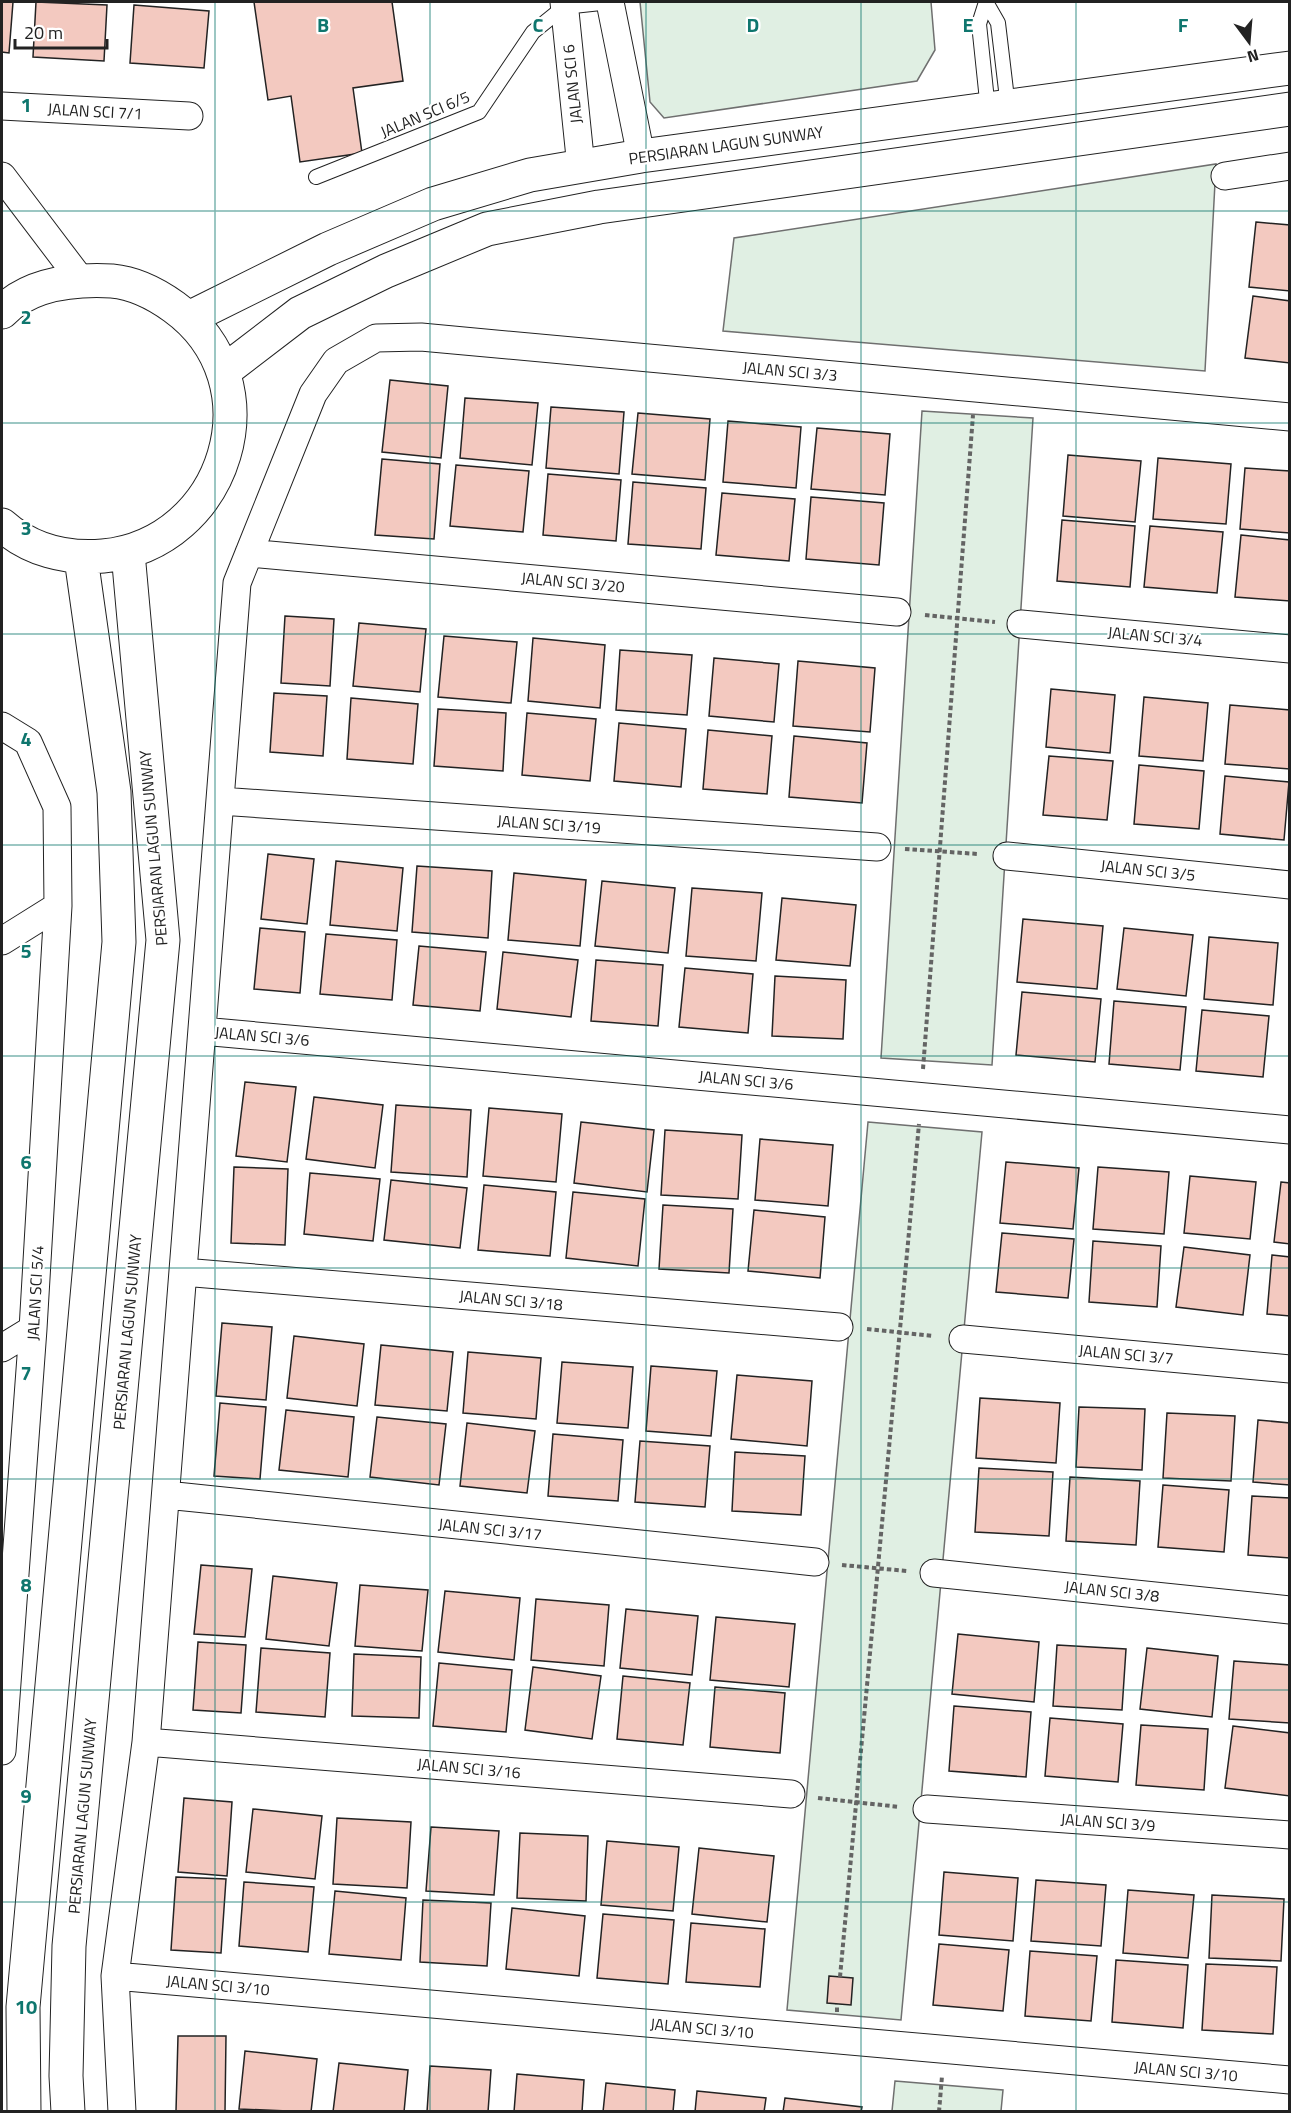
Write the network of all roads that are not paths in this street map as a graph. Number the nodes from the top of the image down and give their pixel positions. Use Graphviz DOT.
graph roads {
  1 [pos="610,2"];
  2 [pos="986,2"];
  3 [pos="564,4"];
  4 [pos="1290,68"];
  5 [pos="2,106"];
  6 [pos="998,108"];
  7 [pos="1290,109"];
  8 [pos="189,116"];
  9 [pos="641,156"];
  10 [pos="1290,166"];
  11 [pos="581,167"];
  12 [pos="2,176"];
  13 [pos="1225,176"];
  14 [pos="316,177"];
  15 [pos="80,279"];
  16 [pos="3,305"];
  17 [pos="189,318"];
  18 [pos="223,372"];
  19 [pos="1290,417"];
  20 [pos="2,525"];
  21 [pos="128,553"];
  22 [pos="249,553"];
  23 [pos="81,558"];
  24 [pos="897,612"];
  25 [pos="1021,624"];
  26 [pos="1290,649"];
  27 [pos="2,726"];
  28 [pos="220,801"];
  29 [pos="877,848"];
  30 [pos="1007,856"];
  31 [pos="1290,885"];
  32 [pos="58,906"];
  33 [pos="2,941"];
  34 [pos="202,1031"];
  35 [pos="1290,1130"];
  36 [pos="96,1200"];
  37 [pos="139,1202"];
  38 [pos="183,1272"];
  39 [pos="839,1328"];
  40 [pos="33,1329"];
  41 [pos="963,1339"];
  42 [pos="2,1348"];
  43 [pos="1290,1369"];
  44 [pos="166,1495"];
  45 [pos="815,1562"];
  46 [pos="934,1573"];
  47 [pos="1290,1610"];
  48 [pos="146,1742"];
  49 [pos="2,1751"];
  50 [pos="791,1794"];
  51 [pos="927,1809"];
  52 [pos="1290,1835"];
  53 [pos="115,1976"];
  54 [pos="1290,2080"];
  55 [pos="24,2112"];
  56 [pos="68,2112"];
  57 [pos="122,2112"];
  1 -- 3 [label="lane"];
  1 -- 9 [label="street"];
  2 -- 6 [label="lane"];
  2 -- 6 [label="lane"];
  3 -- 11 [label="street, JALAN SCI 6"];
  3 -- 14 [label="lane, JALAN SCI 6/5"];
  4 -- 6 [label="main road, PERSIARAN LAGUN SUNWAY"];
  5 -- 8 [label="street, JALAN SCI 7/1"];
  6 -- 9 [label="main road, PERSIARAN LAGUN SUNWAY"];
  7 -- 18 [label="main road"];
  9 -- 11 [label="main road, PERSIARAN LAGUN SUNWAY"];
  10 -- 13 [label="street"];
  11 -- 17 [label="main road, PERSIARAN LAGUN SUNWAY"];
  12 -- 15 [label="street"];
  15 -- 16 [label="main road"];
  15 -- 17 [label="main road"];
  17 -- 18 [label="main road"];
  18 -- 21 [label="main road"];
  19 -- 22 [label="street, JALAN SCI 3/3"];
  20 -- 23 [label="main road"];
  21 -- 23 [label="main road"];
  21 -- 37 [label="main road, PERSIARAN LAGUN SUNWAY"];
  22 -- 24 [label="street, JALAN SCI 3/20"];
  22 -- 28 [label="street, JALAN SCI 3/3"];
  23 -- 36 [label="main road, PERSIARAN LAGUN SUNWAY"];
  25 -- 26 [label="street, JALAN SCI 3/4"];
  27 -- 32 [label="street, JALAN SCI 5/4"];
  28 -- 29 [label="street, JALAN SCI 3/19"];
  28 -- 34 [label="street, JALAN SCI 3/3"];
  30 -- 31 [label="street, JALAN SCI 3/5"];
  32 -- 33 [label="street"];
  32 -- 40 [label="street, JALAN SCI 5/4"];
  34 -- 35 [label="street, JALAN SCI 3/6"];
  34 -- 38 [label="street, JALAN SCI 3/3"];
  36 -- 37 [label="main road"];
  36 -- 55 [label="main road, PERSIARAN LAGUN SUNWAY"];
  37 -- 56 [label="main road, PERSIARAN LAGUN SUNWAY"];
  38 -- 39 [label="street, JALAN SCI 3/18"];
  38 -- 44 [label="street, JALAN SCI 3/3"];
  40 -- 42 [label="street"];
  40 -- 49 [label="street, JALAN SCI 5/4"];
  41 -- 43 [label="street, JALAN SCI 3/7"];
  44 -- 45 [label="street, JALAN SCI 3/17"];
  44 -- 48 [label="street, JALAN SCI 3/3"];
  46 -- 47 [label="street, JALAN SCI 3/8"];
  48 -- 50 [label="street, JALAN SCI 3/16"];
  48 -- 53 [label="street, JALAN SCI 3/3"];
  51 -- 52 [label="street, JALAN SCI 3/9"];
  53 -- 54 [label="street, JALAN SCI 3/10"];
  53 -- 57 [label="street, JALAN SCI 3/3"];
}
